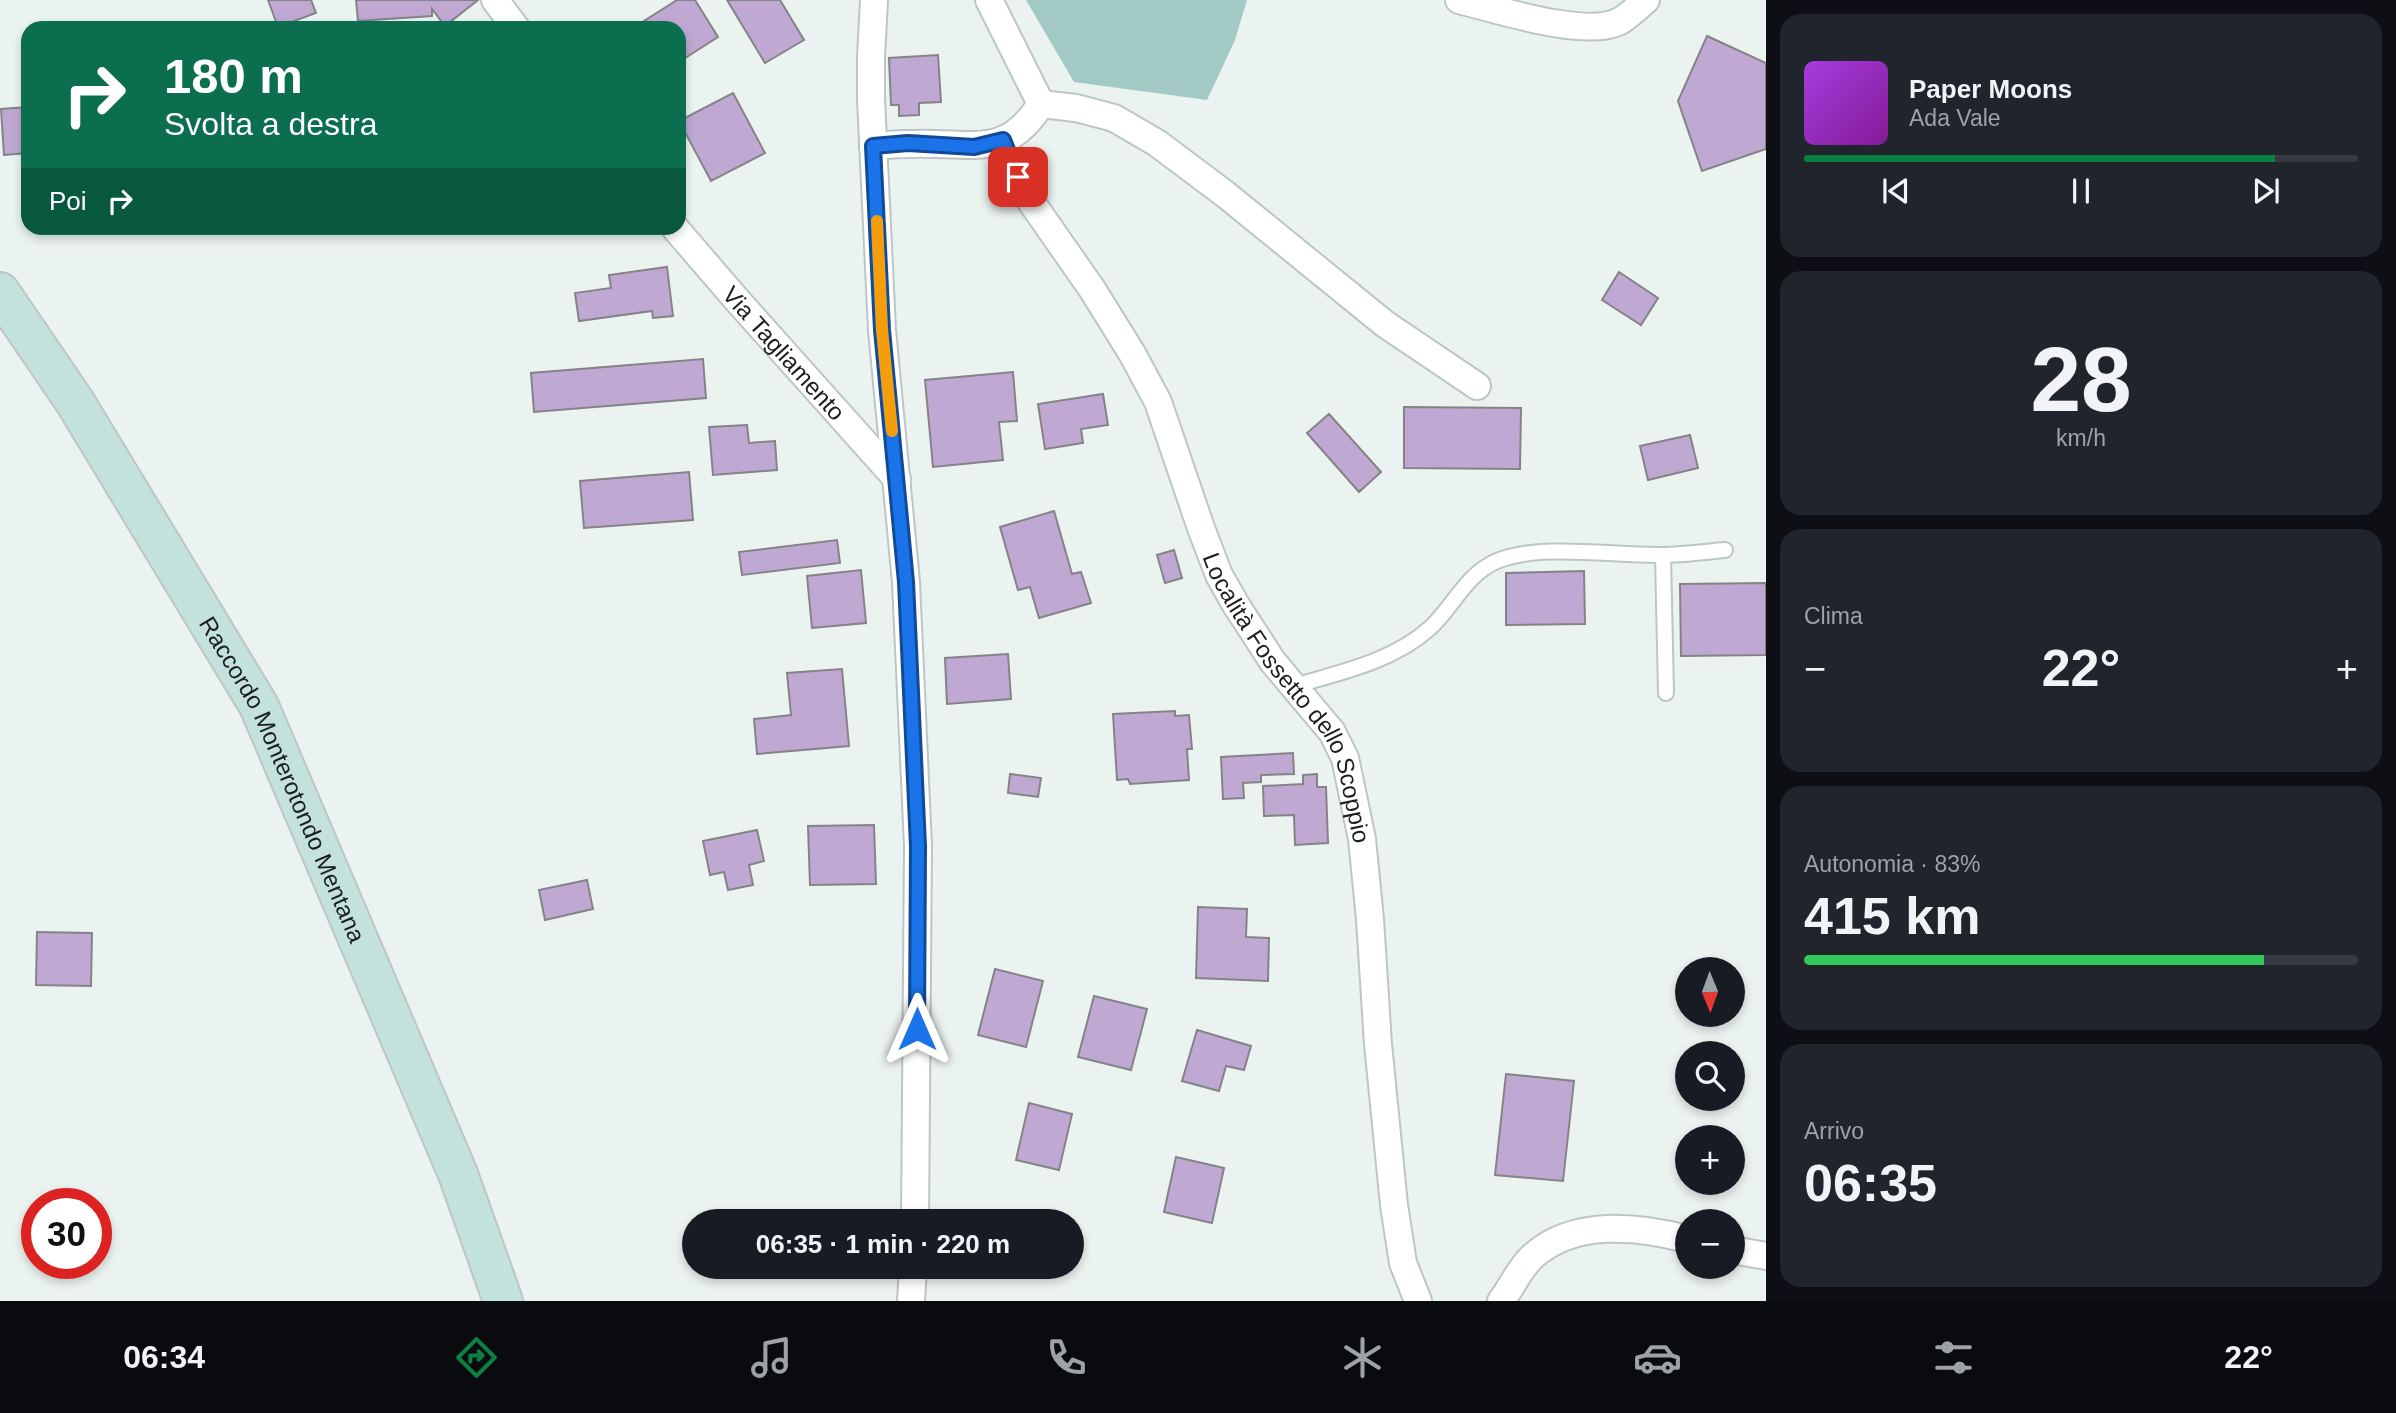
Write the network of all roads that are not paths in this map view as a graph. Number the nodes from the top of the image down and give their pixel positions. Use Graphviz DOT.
graph roads {
  1 [pos="495,0"];
  2 [pos="874,0"];
  3 [pos="989,0"];
  4 [pos="1459,0"];
  5 [pos="1646,0"];
  6 [pos="511,21"];
  7 [pos="1041,104"];
  8 [pos="1003,140"];
  9 [pos="873,146"];
  10 [pos="681,235"];
  11 [pos="0,292"];
  12 [pos="1477,386"];
  13 [pos="897,479"];
  14 [pos="1725,551"];
  15 [pos="1663,555"];
  16 [pos="1294,686"];
  17 [pos="1666,693"];
  18 [pos="916,1209"];
  19 [pos="1675,1235"];
  20 [pos="1745,1252"];
  21 [pos="1766,1256"];
  22 [pos="912,1279"];
  23 [pos="503,1301"];
  24 [pos="911,1301"];
  25 [pos="1418,1301"];
  26 [pos="1501,1301"];
  1 -- 6 [label="street"];
  2 -- 9 [label="street"];
  3 -- 7 [label="street"];
  4 -- 5 [label="street"];
  7 -- 8 [label="street"];
  7 -- 12 [label="street"];
  8 -- 9 [label="street"];
  8 -- 16 [label="street, Località Fossetto dello Scoppio"];
  9 -- 13 [label="street"];
  10 -- 13 [label="street, Via Tagliamento"];
  11 -- 23 [label="main road, Raccordo Monterotondo Mentana"];
  13 -- 18 [label="street"];
  14 -- 15 [label="lane"];
  15 -- 16 [label="lane"];
  15 -- 17 [label="lane"];
  16 -- 25 [label="street, Località Fossetto dello Scoppio"];
  19 -- 26 [label="street"];
  20 -- 21 [label="street"];
  22 -- 24 [label="street"];
}
